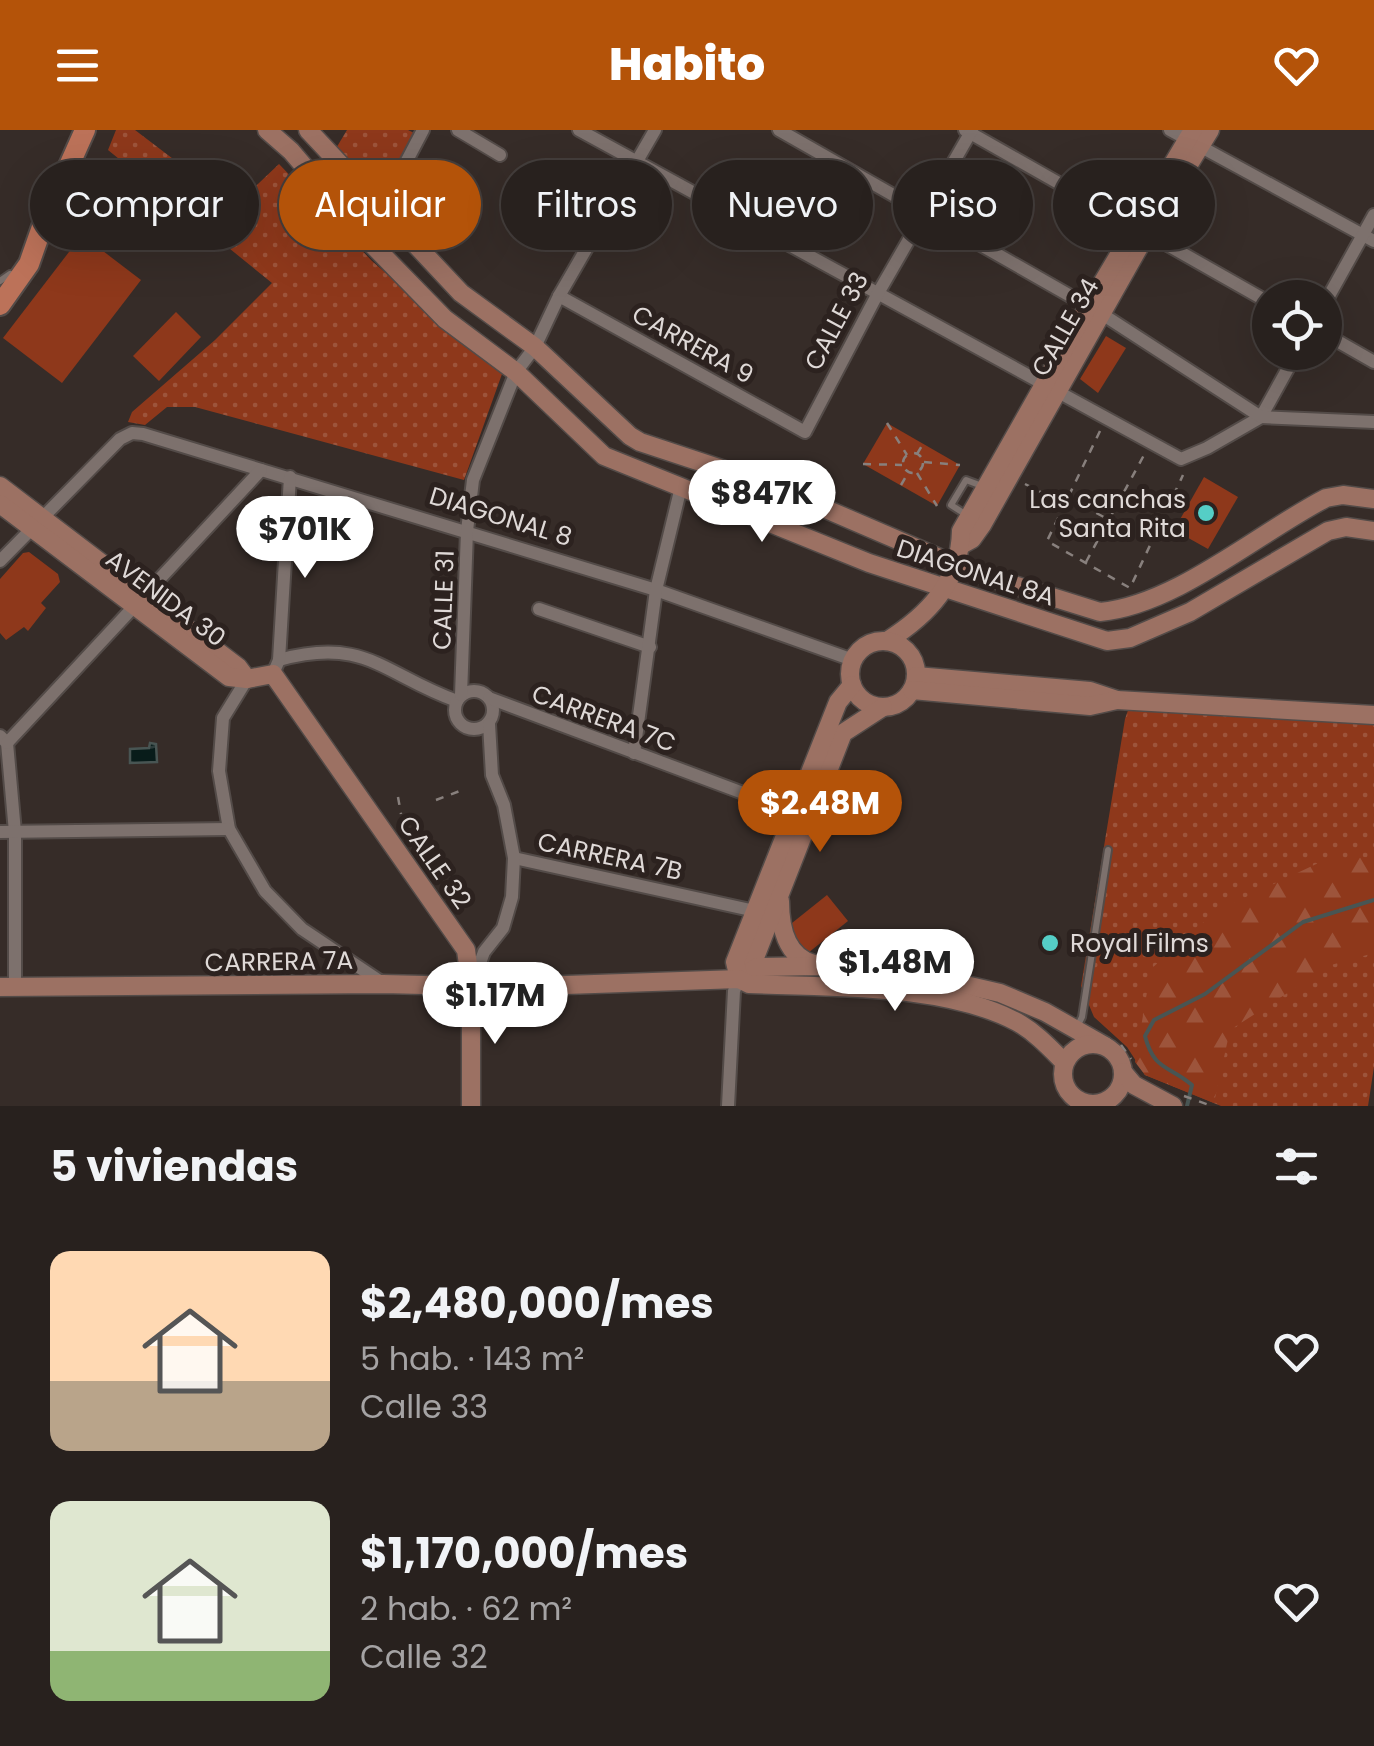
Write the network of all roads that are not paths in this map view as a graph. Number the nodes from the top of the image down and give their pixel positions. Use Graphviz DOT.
graph roads {
  1 [pos="86,130"];
  2 [pos="267,130"];
  3 [pos="308,130"];
  4 [pos="423,130"];
  5 [pos="458,130"];
  6 [pos="579,130"];
  7 [pos="655,130"];
  8 [pos="779,130"];
  9 [pos="1170,130"];
  10 [pos="1210,130"];
  11 [pos="969,131"];
  12 [pos="1193,140"];
  13 [pos="500,155"];
  14 [pos="72,160"];
  15 [pos="335,160"];
  16 [pos="407,160"];
  17 [pos="629,160"];
  18 [pos="638,160"];
  19 [pos="953,160"];
  20 [pos="1053,179"];
  21 [pos="672,184"];
  22 [pos="893,195"];
  23 [pos="1374,215"];
  24 [pos="1369,238"];
  25 [pos="30,243"];
  26 [pos="34,250"];
  27 [pos="419,250"];
  28 [pos="586,250"];
  29 [pos="903,250"];
  30 [pos="989,250"];
  31 [pos="1130,250"];
  32 [pos="1176,250"];
  33 [pos="1341,280"];
  34 [pos="4,281"];
  35 [pos="1252,293"];
  36 [pos="559,296"];
  37 [pos="877,296"];
  38 [pos="0,305"];
  39 [pos="1095,310"];
  40 [pos="1342,344"];
  41 [pos="535,347"];
  42 [pos="1374,362"];
  43 [pos="1287,370"];
  44 [pos="516,372"];
  45 [pos="1052,387"];
  46 [pos="1261,417"];
  47 [pos="1374,422"];
  48 [pos="805,432"];
  49 [pos="261,470"];
  50 [pos="290,477"];
  51 [pos="0,486"];
  52 [pos="682,487"];
  53 [pos="1374,499"];
  54 [pos="0,504"];
  55 [pos="38,523"];
  56 [pos="468,531"];
  57 [pos="1374,531"];
  58 [pos="961,545"];
  59 [pos="0,561"];
  60 [pos="955,565"];
  61 [pos="656,590"];
  62 [pos="944,590"];
  63 [pos="140,602"];
  64 [pos="538,609"];
  65 [pos="911,626"];
  66 [pos="886,641"];
  67 [pos="650,647"];
  68 [pos="906,650"];
  69 [pos="852,660"];
  70 [pos="276,667"];
  71 [pos="463,670"];
  72 [pos="247,679"];
  73 [pos="914,683"];
  74 [pos="852,685"];
  75 [pos="433,692"];
  76 [pos="484,695"];
  77 [pos="459,698"];
  78 [pos="883,707"];
  79 [pos="512,708"];
  80 [pos="1374,714"];
  81 [pos="491,718"];
  82 [pos="458,720"];
  83 [pos="471,730"];
  84 [pos="4,739"];
  85 [pos="634,753"];
  86 [pos="491,761"];
  87 [pos="794,812"];
  88 [pos="229,829"];
  89 [pos="0,832"];
  90 [pos="15,832"];
  91 [pos="1108,850"];
  92 [pos="514,858"];
  93 [pos="780,893"];
  94 [pos="756,911"];
  95 [pos="824,966"];
  96 [pos="739,979"];
  97 [pos="384,984"];
  98 [pos="8,987"];
  99 [pos="472,987"];
  100 [pos="1076,1030"];
  101 [pos="1106,1046"];
  102 [pos="1064,1062"];
  103 [pos="1123,1072"];
  104 [pos="1176,1102"];
  105 [pos="1080,1104"];
  106 [pos="1113,1104"];
  107 [pos="471,1106"];
  108 [pos="728,1106"];
  1 -- 14 [label="main road"];
  2 -- 44 [label="street, DIAGONAL 8A"];
  3 -- 15 [label="street, DIAGONAL 8A"];
  4 -- 16 [label="street"];
  5 -- 13 [label="street"];
  6 -- 17 [label="street"];
  7 -- 18 [label="street"];
  8 -- 22 [label="street"];
  9 -- 12 [label="street"];
  10 -- 12 [label="street, CALLE 34"];
  11 -- 19 [label="street, CALLE 33"];
  11 -- 20 [label="street"];
  12 -- 24 [label="street"];
  21 -- 37 [label="street"];
  23 -- 24 [label="street"];
  24 -- 33 [label="street"];
  25 -- 34 [label="main road"];
  26 -- 38 [label="main road"];
  27 -- 41 [label="street, DIAGONAL 8A"];
  28 -- 36 [label="street"];
  29 -- 37 [label="street, CALLE 33"];
  30 -- 39 [label="street"];
  31 -- 39 [label="street, CALLE 34"];
  32 -- 35 [label="street"];
  36 -- 41 [label="street"];
  36 -- 48 [label="street, CARRERA 9"];
  37 -- 45 [label="street"];
  37 -- 48 [label="street, CALLE 33"];
  39 -- 45 [label="street, CALLE 34"];
  39 -- 46 [label="street"];
  40 -- 42 [label="street"];
  41 -- 44 [label="street"];
  41 -- 60 [label="street, DIAGONAL 8A"];
  43 -- 46 [label="street"];
  44 -- 52 [label="street, DIAGONAL 8A"];
  44 -- 56 [label="street"];
  45 -- 46 [label="street"];
  45 -- 58 [label="street, CALLE 34"];
  45 -- 58 [label="street, CALLE 34"];
  46 -- 47 [label="street"];
  49 -- 50 [label="street, DIAGONAL 8"];
  49 -- 55 [label="street, DIAGONAL 8"];
  49 -- 63 [label="street"];
  50 -- 56 [label="street, DIAGONAL 8"];
  50 -- 70 [label="street"];
  51 -- 55 [label="street, AVENIDA 30"];
  52 -- 61 [label="street"];
  52 -- 62 [label="street, DIAGONAL 8A"];
  53 -- 60 [label="street, DIAGONAL 8A"];
  54 -- 55 [label="street, AVENIDA 30"];
  55 -- 59 [label="street"];
  55 -- 63 [label="street, AVENIDA 30"];
  56 -- 61 [label="street, DIAGONAL 8"];
  56 -- 71 [label="street, CALLE 31"];
  57 -- 62 [label="street, DIAGONAL 8A"];
  58 -- 60 [label="street, CALLE 34"];
  60 -- 62 [label="street, CALLE 34"];
  61 -- 67 [label="street"];
  61 -- 69 [label="street, DIAGONAL 8"];
  62 -- 65 [label="street, CALLE 34"];
  63 -- 72 [label="street, AVENIDA 30"];
  63 -- 84 [label="street"];
  64 -- 67 [label="street"];
  65 -- 66 [label="street"];
  65 -- 68 [label="street"];
  66 -- 68 [label="street"];
  66 -- 69 [label="street"];
  67 -- 85 [label="street"];
  68 -- 73 [label="street"];
  69 -- 74 [label="street"];
  70 -- 72 [label="street"];
  70 -- 75 [label="street"];
  70 -- 99 [label="street, CALLE 32"];
  71 -- 76 [label="street, CALLE 31"];
  71 -- 77 [label="street, CALLE 31"];
  72 -- 88 [label="street"];
  73 -- 78 [label="street"];
  73 -- 80 [label="street"];
  74 -- 78 [label="street"];
  74 -- 87 [label="street"];
  75 -- 77 [label="street"];
  75 -- 82 [label="street"];
  76 -- 77 [label="street"];
  76 -- 79 [label="street, CARRERA 7C"];
  76 -- 81 [label="street"];
  77 -- 82 [label="street, CALLE 31"];
  78 -- 93 [label="street"];
  79 -- 81 [label="street, CARRERA 7C"];
  79 -- 85 [label="street, CARRERA 7C"];
  81 -- 83 [label="street, CARRERA 7C"];
  81 -- 86 [label="street"];
  82 -- 83 [label="street"];
  83 -- 86 [label="street"];
  84 -- 90 [label="street"];
  85 -- 87 [label="street, CARRERA 7C"];
  86 -- 92 [label="street"];
  87 -- 94 [label="street"];
  88 -- 90 [label="street"];
  88 -- 97 [label="street"];
  89 -- 90 [label="street"];
  90 -- 98 [label="street"];
  91 -- 100 [label="lane"];
  92 -- 94 [label="street, CARRERA 7B"];
  92 -- 99 [label="street"];
  93 -- 95 [label="street"];
  93 -- 96 [label="street"];
  94 -- 96 [label="street"];
  95 -- 96 [label="street, CARRERA 7A"];
  95 -- 100 [label="street, CARRERA 7A"];
  96 -- 99 [label="street, CARRERA 7A"];
  96 -- 102 [label="street, CARRERA 7A"];
  96 -- 108 [label="street"];
  97 -- 98 [label="street, CARRERA 7A"];
  97 -- 99 [label="street, CARRERA 7A"];
  99 -- 107 [label="street, CALLE 32"];
  100 -- 101 [label="street, CARRERA 7A"];
  101 -- 102 [label="street"];
  101 -- 103 [label="street"];
  102 -- 105 [label="street"];
  103 -- 104 [label="street"];
  103 -- 106 [label="street"];
  105 -- 106 [label="street"];
}
